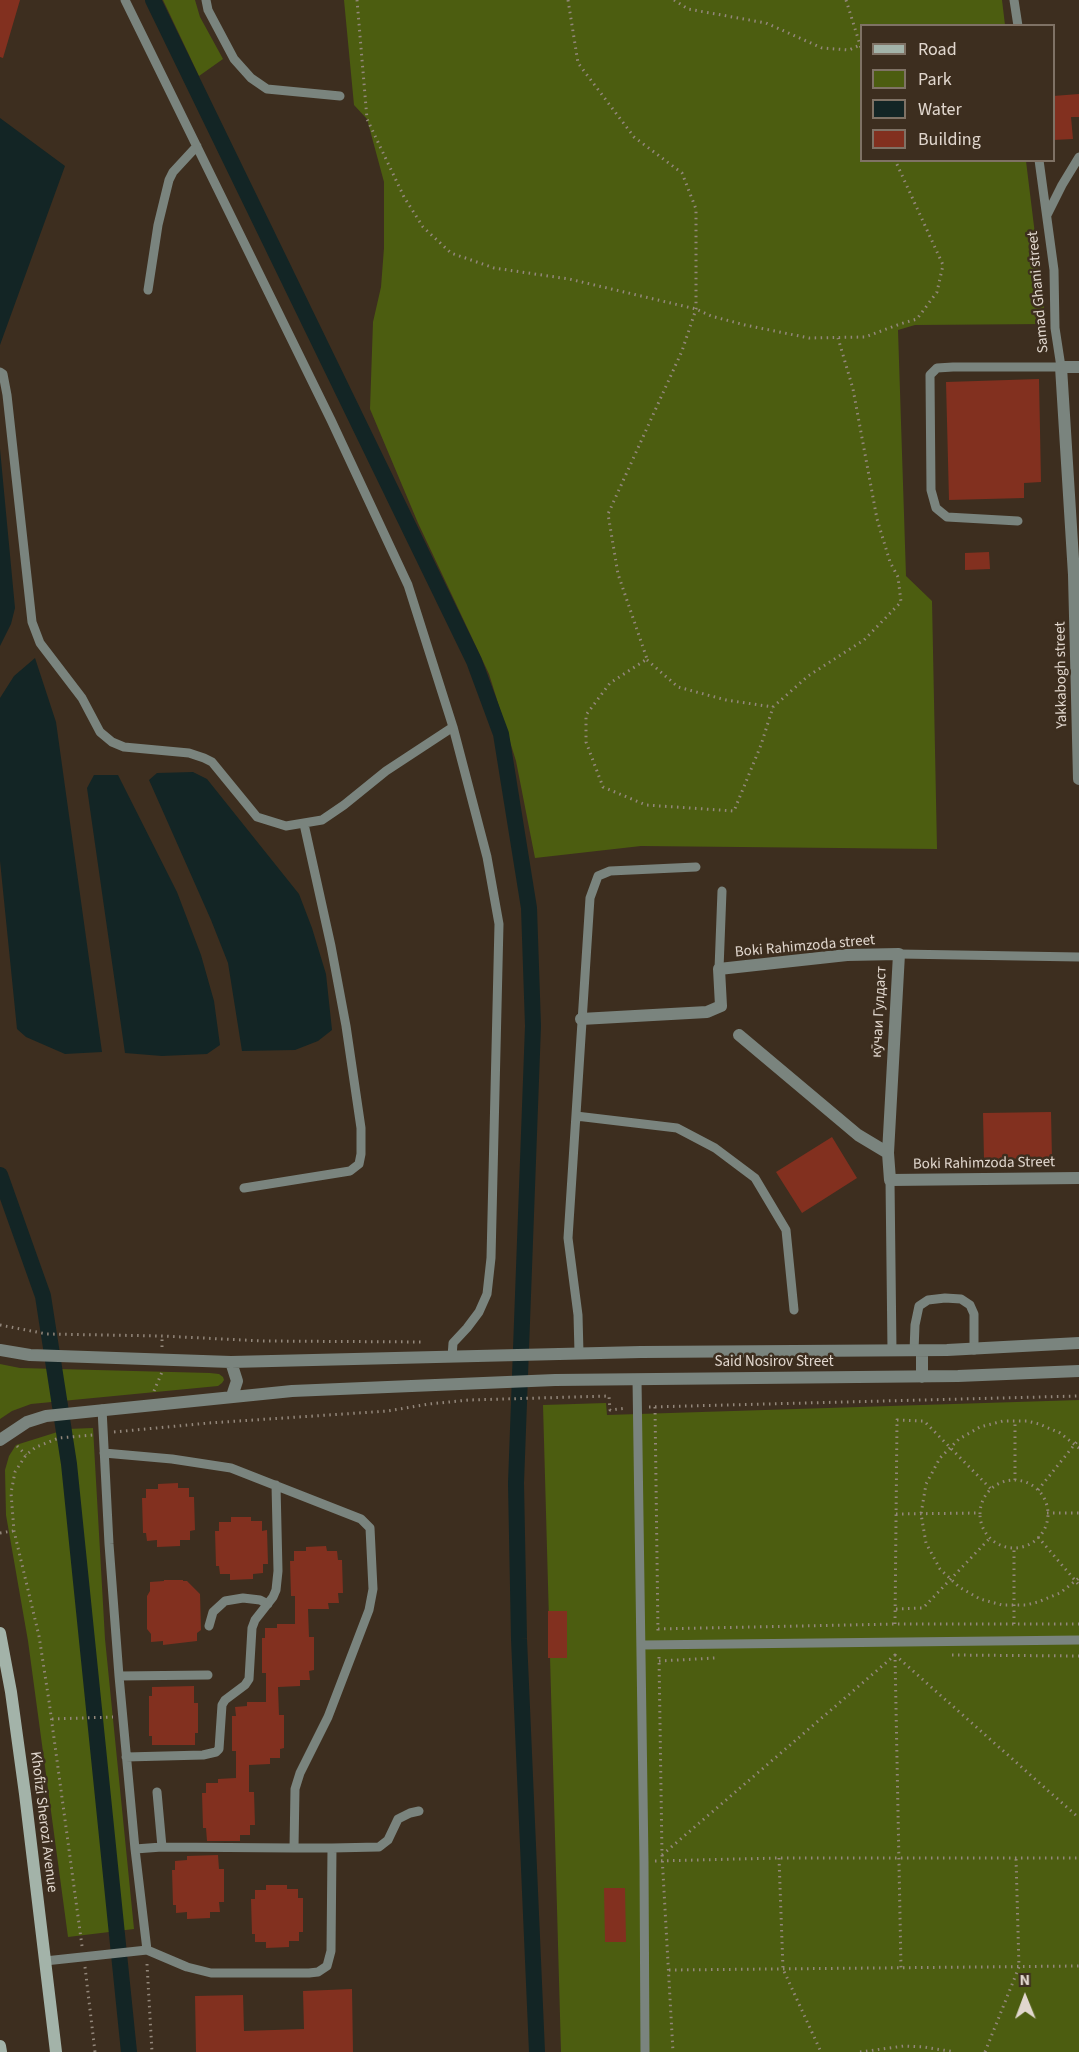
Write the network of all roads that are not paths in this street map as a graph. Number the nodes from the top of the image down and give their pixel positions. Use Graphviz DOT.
graph roads {
  1 [pos="125,0"];
  2 [pos="206,0"];
  3 [pos="1014,0"];
  4 [pos="1018,24"];
  5 [pos="340,96"];
  6 [pos="197,146"];
  7 [pos="1079,157"];
  8 [pos="1039,162"];
  9 [pos="1047,215"];
  10 [pos="148,291"];
  11 [pos="1061,367"];
  12 [pos="1079,367"];
  13 [pos="0,372"];
  14 [pos="1018,521"];
  15 [pos="1077,575"];
  16 [pos="453,727"];
  17 [pos="1078,739"];
  18 [pos="1079,779"];
  19 [pos="304,824"];
  20 [pos="696,867"];
  21 [pos="723,891"];
  22 [pos="899,954"];
  23 [pos="1079,957"];
  24 [pos="719,969"];
  25 [pos="581,1019"];
  26 [pos="739,1035"];
  27 [pos="576,1116"];
  28 [pos="888,1153"];
  29 [pos="1079,1178"];
  30 [pos="890,1180"];
  31 [pos="244,1188"];
  32 [pos="794,1310"];
  33 [pos="1079,1344"];
  34 [pos="0,1350"];
  35 [pos="974,1350"];
  36 [pos="892,1351"];
  37 [pos="918,1351"];
  38 [pos="579,1353"];
  39 [pos="452,1357"];
  40 [pos="231,1362"];
  41 [pos="1079,1371"];
  42 [pos="922,1377"];
  43 [pos="637,1378"];
  44 [pos="232,1396"];
  45 [pos="102,1409"];
  46 [pos="0,1440"];
  47 [pos="104,1453"];
  48 [pos="276,1485"];
  49 [pos="268,1604"];
  50 [pos="210,1626"];
  51 [pos="0,1633"];
  52 [pos="1079,1640"];
  53 [pos="642,1645"];
  54 [pos="208,1675"];
  55 [pos="119,1676"];
  56 [pos="11,1692"];
  57 [pos="0,1703"];
  58 [pos="126,1757"];
  59 [pos="157,1792"];
  60 [pos="419,1811"];
  61 [pos="162,1847"];
  62 [pos="294,1848"];
  63 [pos="332,1848"];
  64 [pos="135,1849"];
  65 [pos="147,1950"];
  66 [pos="45,1961"];
  67 [pos="0,2046"];
  68 [pos="1,2052"];
  69 [pos="56,2052"];
  70 [pos="645,2052"];
  1 -- 6 [label="lane"];
  2 -- 5 [label="lane"];
  3 -- 4 [label="lane"];
  6 -- 10 [label="lane"];
  6 -- 16 [label="lane"];
  7 -- 9 [label="lane, Samad Ghani street"];
  8 -- 9 [label="lane, Samad Ghani street"];
  9 -- 11 [label="lane, Samad Ghani street"];
  11 -- 12 [label="street"];
  11 -- 14 [label="lane"];
  11 -- 15 [label="street, Yakkabogh street"];
  13 -- 19 [label="lane"];
  15 -- 17 [label="street, Yakkabogh street"];
  16 -- 19 [label="lane"];
  16 -- 39 [label="lane"];
  17 -- 18 [label="street, Yakkabogh street"];
  19 -- 31 [label="lane"];
  20 -- 25 [label="lane"];
  21 -- 24 [label="lane, Boki Rahimzoda street"];
  22 -- 23 [label="lane, кӯчаи Гулдаст"];
  22 -- 24 [label="street, Boki Rahimzoda street"];
  22 -- 28 [label="street, кӯчаи Гулдаст"];
  24 -- 25 [label="street"];
  25 -- 27 [label="lane"];
  26 -- 28 [label="street"];
  27 -- 32 [label="lane"];
  27 -- 38 [label="lane"];
  28 -- 30 [label="street, кӯчаи Гулдаст"];
  29 -- 30 [label="street, Boki Rahimzoda Street"];
  30 -- 36 [label="lane"];
  33 -- 35 [label="street, Said Nosirov Street"];
  34 -- 40 [label="street, Said Nosirov Street"];
  35 -- 37 [label="street, Said Nosirov Street"];
  35 -- 37 [label="lane"];
  36 -- 37 [label="street, Said Nosirov Street"];
  36 -- 38 [label="street, Said Nosirov Street"];
  37 -- 42 [label="street"];
  38 -- 39 [label="street, Said Nosirov Street"];
  39 -- 40 [label="street, Said Nosirov Street"];
  40 -- 44 [label="street"];
  41 -- 42 [label="street, Said Nosirov Street"];
  42 -- 43 [label="street, Said Nosirov Street"];
  43 -- 44 [label="street, Said Nosirov Street"];
  43 -- 53 [label="lane"];
  44 -- 45 [label="street, Said Nosirov Street"];
  45 -- 46 [label="street, Said Nosirov Street"];
  45 -- 47 [label="lane"];
  47 -- 48 [label="lane"];
  47 -- 55 [label="lane"];
  48 -- 49 [label="lane"];
  48 -- 62 [label="lane"];
  49 -- 50 [label="lane"];
  49 -- 58 [label="lane"];
  51 -- 56 [label="main road, Khofizi Sherozi Avenue"];
  52 -- 53 [label="lane"];
  53 -- 70 [label="lane"];
  54 -- 55 [label="lane"];
  55 -- 58 [label="lane"];
  56 -- 57 [label="main road"];
  56 -- 66 [label="main road, Khofizi Sherozi Avenue"];
  58 -- 64 [label="lane"];
  59 -- 61 [label="lane"];
  60 -- 63 [label="lane"];
  61 -- 62 [label="lane"];
  61 -- 64 [label="lane"];
  62 -- 63 [label="lane"];
  63 -- 65 [label="lane"];
  64 -- 65 [label="lane"];
  65 -- 66 [label="lane"];
  66 -- 69 [label="main road, Khofizi Sherozi Avenue"];
  67 -- 68 [label="main road"];
}
